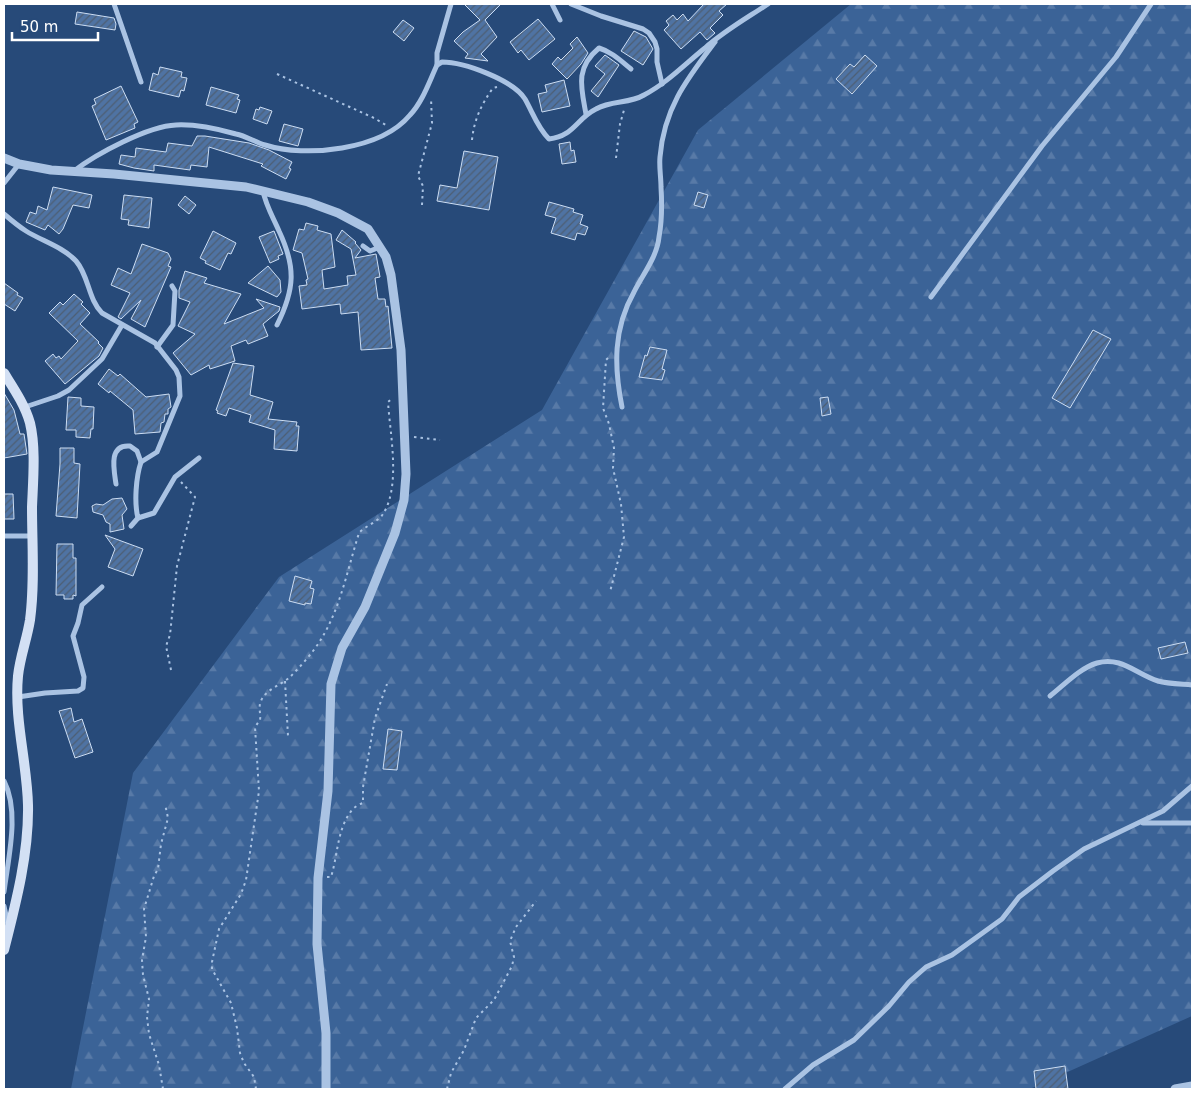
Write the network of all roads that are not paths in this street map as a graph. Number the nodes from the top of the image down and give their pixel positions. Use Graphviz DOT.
graph roads {
  1 [pos="114,4"];
  2 [pos="452,4"];
  3 [pos="552,4"];
  4 [pos="570,4"];
  5 [pos="768,4"];
  6 [pos="1151,4"];
  7 [pos="560,20"];
  8 [pos="720,36"];
  9 [pos="437,65"];
  10 [pos="631,69"];
  11 [pos="141,82"];
  12 [pos="662,84"];
  13 [pos="586,114"];
  14 [pos="4,158"];
  15 [pos="19,164"];
  16 [pos="73,171"];
  17 [pos="4,183"];
  18 [pos="263,191"];
  19 [pos="4,214"];
  20 [pos="363,246"];
  21 [pos="380,247"];
  22 [pos="172,286"];
  23 [pos="931,297"];
  24 [pos="122,325"];
  25 [pos="277,325"];
  26 [pos="157,347"];
  27 [pos="4,373"];
  28 [pos="622,407"];
  29 [pos="24,408"];
  30 [pos="199,458"];
  31 [pos="140,462"];
  32 [pos="116,484"];
  33 [pos="138,518"];
  34 [pos="131,526"];
  35 [pos="4,536"];
  36 [pos="32,536"];
  37 [pos="102,587"];
  38 [pos="1192,685"];
  39 [pos="1050,696"];
  40 [pos="18,697"];
  41 [pos="4,781"];
  42 [pos="1192,786"];
  43 [pos="1140,822"];
  44 [pos="1192,823"];
  45 [pos="4,892"];
  46 [pos="4,906"];
  47 [pos="9,929"];
  48 [pos="4,950"];
  49 [pos="1192,1086"];
  50 [pos="326,1089"];
  51 [pos="785,1089"];
  52 [pos="1175,1089"];
  1 -- 11 [label="street"];
  2 -- 9 [label="street"];
  3 -- 7 [label="street"];
  4 -- 12 [label="street"];
  5 -- 8 [label="street"];
  6 -- 23 [label="street"];
  8 -- 12 [label="street"];
  8 -- 28 [label="street"];
  9 -- 13 [label="street"];
  9 -- 16 [label="street"];
  10 -- 13 [label="street"];
  12 -- 13 [label="street"];
  14 -- 15 [label="street"];
  15 -- 16 [label="street"];
  15 -- 17 [label="street"];
  16 -- 18 [label="street"];
  18 -- 21 [label="street"];
  18 -- 25 [label="street"];
  19 -- 24 [label="street"];
  20 -- 21 [label="street"];
  21 -- 50 [label="street"];
  22 -- 26 [label="street"];
  24 -- 26 [label="street"];
  24 -- 29 [label="street"];
  26 -- 31 [label="street"];
  27 -- 29 [label="main road"];
  29 -- 36 [label="main road"];
  30 -- 33 [label="street"];
  31 -- 32 [label="street"];
  31 -- 33 [label="street"];
  33 -- 34 [label="street"];
  35 -- 36 [label="street"];
  36 -- 40 [label="main road"];
  37 -- 40 [label="street"];
  38 -- 39 [label="street"];
  40 -- 47 [label="main road"];
  41 -- 45 [label="street"];
  42 -- 43 [label="street"];
  43 -- 44 [label="street"];
  43 -- 51 [label="street"];
  46 -- 47 [label="street"];
  47 -- 48 [label="main road"];
  49 -- 52 [label="street"];
}
